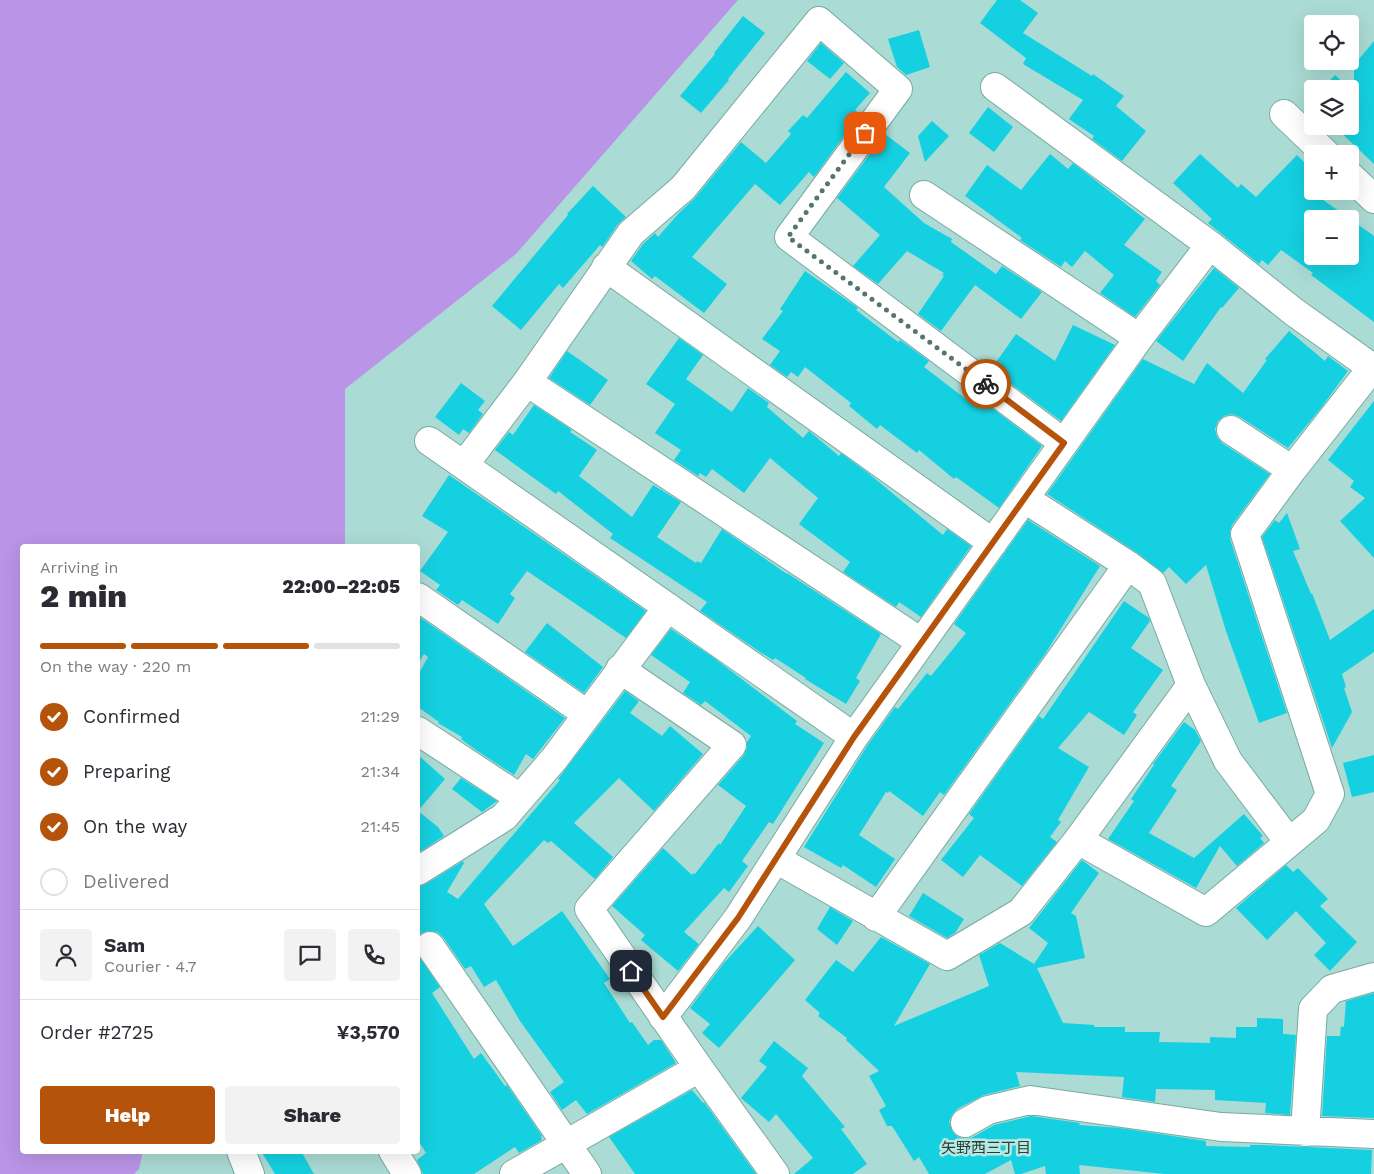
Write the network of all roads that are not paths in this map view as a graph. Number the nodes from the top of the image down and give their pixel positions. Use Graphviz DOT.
graph roads {
  1 [pos="995,87"];
  2 [pos="1284,114"];
  3 [pos="1317,145"];
  4 [pos="1359,185"];
  5 [pos="924,194"];
  6 [pos="1374,199"];
  7 [pos="1210,245"];
  8 [pos="606,267"];
  9 [pos="1139,338"];
  10 [pos="1373,368"];
  11 [pos="528,382"];
  12 [pos="1231,430"];
  13 [pos="429,441"];
  14 [pos="1064,443"];
  15 [pos="464,465"];
  16 [pos="1292,470"];
  17 [pos="1025,498"];
  18 [pos="993,543"];
  19 [pos="1128,565"];
  20 [pos="420,598"];
  21 [pos="668,607"];
  22 [pos="922,642"];
  23 [pos="620,669"];
  24 [pos="1191,685"];
  25 [pos="587,714"];
  26 [pos="420,732"];
  27 [pos="854,737"];
  28 [pos="520,798"];
  29 [pos="1078,840"];
  30 [pos="1289,842"];
  31 [pos="776,858"];
  32 [pos="420,870"];
  33 [pos="876,917"];
  34 [pos="430,946"];
  35 [pos="1374,978"];
  36 [pos="663,1017"];
  37 [pos="699,1068"];
  38 [pos="965,1123"];
  39 [pos="1305,1132"];
  40 [pos="1374,1134"];
  41 [pos="566,1144"];
  42 [pos="242,1154"];
  43 [pos="395,1154"];
  44 [pos="250,1174"];
  45 [pos="408,1174"];
  46 [pos="514,1174"];
  47 [pos="587,1174"];
  48 [pos="775,1174"];
  1 -- 7 [label="street"];
  2 -- 3 [label="street"];
  4 -- 6 [label="street"];
  5 -- 9 [label="street"];
  7 -- 9 [label="street"];
  7 -- 10 [label="street"];
  8 -- 11 [label="street"];
  8 -- 14 [label="street"];
  8 -- 18 [label="street"];
  9 -- 14 [label="street"];
  10 -- 16 [label="street"];
  11 -- 15 [label="street"];
  11 -- 22 [label="street"];
  12 -- 16 [label="street"];
  13 -- 15 [label="street"];
  14 -- 17 [label="street"];
  15 -- 21 [label="street"];
  16 -- 30 [label="street"];
  17 -- 18 [label="street"];
  17 -- 19 [label="street"];
  18 -- 22 [label="street"];
  19 -- 24 [label="street"];
  19 -- 33 [label="street"];
  20 -- 25 [label="street"];
  21 -- 23 [label="street"];
  21 -- 27 [label="street"];
  22 -- 27 [label="street"];
  23 -- 25 [label="street"];
  23 -- 36 [label="street"];
  24 -- 29 [label="street"];
  24 -- 30 [label="street"];
  25 -- 28 [label="street"];
  26 -- 28 [label="street"];
  27 -- 31 [label="street"];
  28 -- 32 [label="street"];
  29 -- 30 [label="street"];
  29 -- 33 [label="street"];
  31 -- 33 [label="street"];
  31 -- 36 [label="street"];
  34 -- 41 [label="street"];
  35 -- 39 [label="street"];
  36 -- 37 [label="street"];
  37 -- 41 [label="street"];
  37 -- 48 [label="street"];
  38 -- 39 [label="street"];
  39 -- 40 [label="street"];
  41 -- 46 [label="street"];
  41 -- 47 [label="street"];
  42 -- 44 [label="street"];
  43 -- 45 [label="street"];
}
